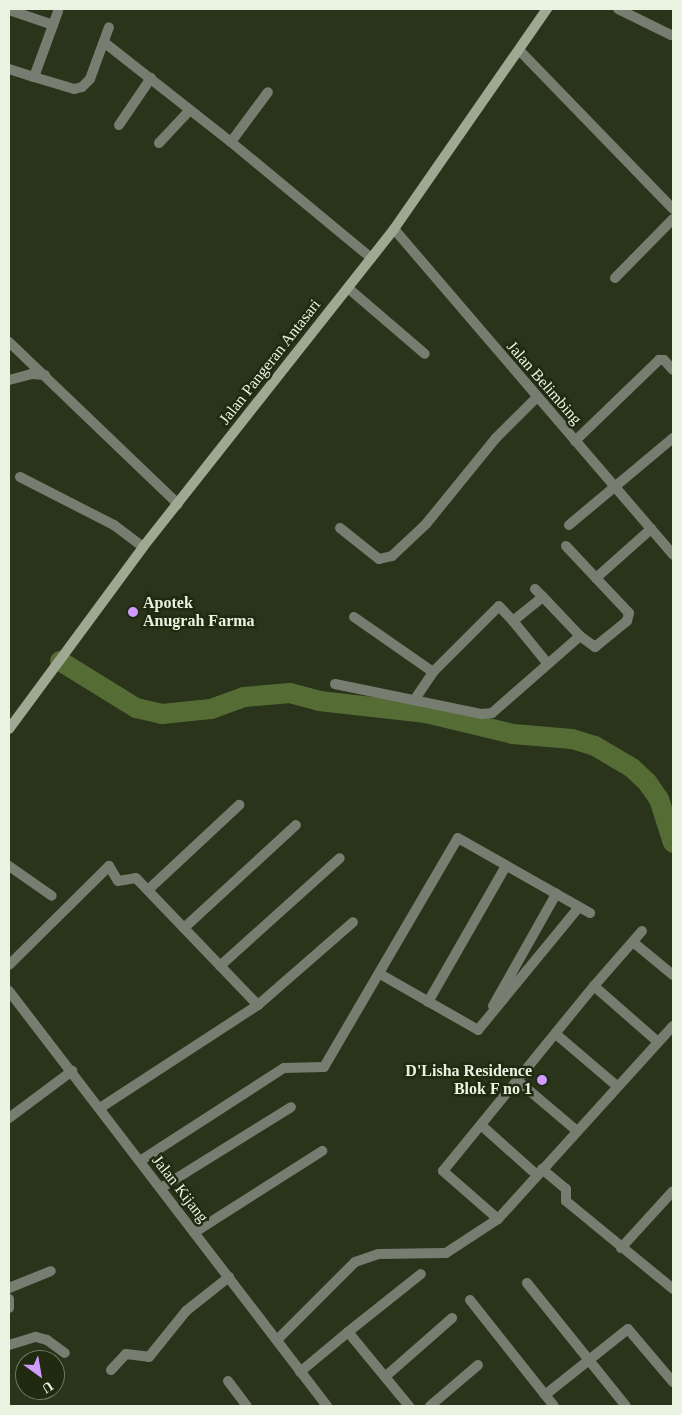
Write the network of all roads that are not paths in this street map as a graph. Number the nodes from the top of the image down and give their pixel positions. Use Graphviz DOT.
graph roads {
  1 [pos="547,9"];
  2 [pos="618,9"];
  3 [pos="9,10"];
  4 [pos="58,11"];
  5 [pos="54,25"];
  6 [pos="109,27"];
  7 [pos="672,35"];
  8 [pos="105,44"];
  9 [pos="520,51"];
  10 [pos="9,69"];
  11 [pos="34,78"];
  12 [pos="151,78"];
  13 [pos="268,92"];
  14 [pos="190,110"];
  15 [pos="119,125"];
  16 [pos="231,142"];
  17 [pos="159,143"];
  18 [pos="673,209"];
  19 [pos="673,219"];
  20 [pos="394,229"];
  21 [pos="371,258"];
  22 [pos="615,278"];
  23 [pos="348,288"];
  24 [pos="9,342"];
  25 [pos="426,354"];
  26 [pos="673,370"];
  27 [pos="45,375"];
  28 [pos="9,380"];
  29 [pos="536,398"];
  30 [pos="673,438"];
  31 [pos="576,441"];
  32 [pos="20,477"];
  33 [pos="614,486"];
  34 [pos="178,504"];
  35 [pos="569,525"];
  36 [pos="340,528"];
  37 [pos="651,529"];
  38 [pos="566,546"];
  39 [pos="143,547"];
  40 [pos="673,555"];
  41 [pos="596,578"];
  42 [pos="535,589"];
  43 [pos="543,597"];
  44 [pos="354,617"];
  45 [pos="513,621"];
  46 [pos="580,636"];
  47 [pos="548,664"];
  48 [pos="433,672"];
  49 [pos="335,684"];
  50 [pos="414,699"];
  51 [pos="9,729"];
  52 [pos="238,805"];
  53 [pos="296,826"];
  54 [pos="340,858"];
  55 [pos="9,866"];
  56 [pos="506,866"];
  57 [pos="148,890"];
  58 [pos="556,894"];
  59 [pos="52,896"];
  60 [pos="579,907"];
  61 [pos="590,913"];
  62 [pos="353,922"];
  63 [pos="184,928"];
  64 [pos="642,932"];
  65 [pos="633,942"];
  66 [pos="9,965"];
  67 [pos="220,966"];
  68 [pos="380,974"];
  69 [pos="673,975"];
  70 [pos="594,986"];
  71 [pos="9,991"];
  72 [pos="428,1002"];
  73 [pos="258,1005"];
  74 [pos="673,1026"];
  75 [pos="478,1030"];
  76 [pos="557,1035"];
  77 [pos="658,1042"];
  78 [pos="72,1071"];
  79 [pos="518,1081"];
  80 [pos="617,1086"];
  81 [pos="290,1107"];
  82 [pos="100,1108"];
  83 [pos="9,1118"];
  84 [pos="481,1125"];
  85 [pos="577,1131"];
  86 [pos="322,1151"];
  87 [pos="140,1161"];
  88 [pos="540,1172"];
  89 [pos="161,1188"];
  90 [pos="673,1191"];
  91 [pos="498,1219"];
  92 [pos="195,1232"];
  93 [pos="621,1248"];
  94 [pos="50,1271"];
  95 [pos="421,1274"];
  96 [pos="229,1277"];
  97 [pos="527,1284"];
  98 [pos="672,1285"];
  99 [pos="9,1288"];
  100 [pos="9,1299"];
  101 [pos="470,1300"];
  102 [pos="9,1308"];
  103 [pos="452,1318"];
  104 [pos="348,1332"];
  105 [pos="277,1340"];
  106 [pos="9,1345"];
  107 [pos="60,1350"];
  108 [pos="589,1360"];
  109 [pos="478,1365"];
  110 [pos="111,1370"];
  111 [pos="300,1372"];
  112 [pos="386,1376"];
  113 [pos="228,1380"];
  114 [pos="673,1382"];
  115 [pos="545,1395"];
  116 [pos="247,1406"];
  117 [pos="327,1406"];
  118 [pos="409,1406"];
  119 [pos="430,1406"];
  120 [pos="554,1406"];
  121 [pos="626,1406"];
  1 -- 9 [label="street, Jalan Pangeran Antasari"];
  2 -- 7 [label="street"];
  3 -- 5 [label="street"];
  4 -- 5 [label="street"];
  5 -- 11 [label="street"];
  6 -- 8 [label="street"];
  8 -- 11 [label="street"];
  8 -- 12 [label="street"];
  9 -- 18 [label="street"];
  9 -- 20 [label="street, Jalan Pangeran Antasari"];
  10 -- 11 [label="street"];
  12 -- 14 [label="street"];
  12 -- 15 [label="street"];
  13 -- 16 [label="street"];
  14 -- 16 [label="street"];
  14 -- 17 [label="street"];
  16 -- 21 [label="street"];
  19 -- 22 [label="street"];
  20 -- 21 [label="street, Jalan Pangeran Antasari"];
  20 -- 29 [label="street, Jalan Belimbing"];
  21 -- 23 [label="street, Jalan Pangeran Antasari"];
  23 -- 25 [label="street"];
  23 -- 34 [label="street, Jalan Pangeran Antasari"];
  24 -- 27 [label="street"];
  26 -- 31 [label="street"];
  27 -- 28 [label="street"];
  27 -- 34 [label="street"];
  29 -- 31 [label="street, Jalan Belimbing"];
  29 -- 36 [label="street"];
  30 -- 33 [label="street"];
  31 -- 33 [label="street, Jalan Belimbing"];
  32 -- 39 [label="street"];
  33 -- 35 [label="street"];
  33 -- 37 [label="street, Jalan Belimbing"];
  34 -- 39 [label="street, Jalan Pangeran Antasari"];
  37 -- 40 [label="street, Jalan Belimbing"];
  37 -- 41 [label="street"];
  38 -- 41 [label="street"];
  39 -- 51 [label="street, Jalan Pangeran Antasari"];
  41 -- 46 [label="street"];
  42 -- 43 [label="street"];
  43 -- 45 [label="street"];
  43 -- 46 [label="street"];
  44 -- 48 [label="street"];
  45 -- 47 [label="street"];
  45 -- 48 [label="street"];
  46 -- 47 [label="street"];
  47 -- 50 [label="street"];
  48 -- 50 [label="street"];
  49 -- 50 [label="street"];
  52 -- 57 [label="street"];
  53 -- 63 [label="street"];
  54 -- 67 [label="street"];
  55 -- 59 [label="street"];
  56 -- 58 [label="street"];
  56 -- 68 [label="street"];
  56 -- 72 [label="street"];
  57 -- 63 [label="street"];
  57 -- 66 [label="street"];
  58 -- 60 [label="street"];
  58 -- 75 [label="street"];
  60 -- 61 [label="street"];
  60 -- 75 [label="street"];
  62 -- 73 [label="street"];
  63 -- 67 [label="street"];
  64 -- 65 [label="street"];
  65 -- 69 [label="street"];
  65 -- 70 [label="street"];
  67 -- 73 [label="street"];
  68 -- 72 [label="street"];
  68 -- 87 [label="street"];
  70 -- 76 [label="street"];
  70 -- 77 [label="street"];
  71 -- 78 [label="street, Jalan Kijang"];
  72 -- 75 [label="street"];
  73 -- 82 [label="street"];
  74 -- 77 [label="street"];
  76 -- 79 [label="street"];
  76 -- 80 [label="street"];
  77 -- 80 [label="street"];
  78 -- 82 [label="street, Jalan Kijang"];
  78 -- 83 [label="street"];
  79 -- 84 [label="street"];
  79 -- 85 [label="street"];
  80 -- 85 [label="street"];
  81 -- 89 [label="street"];
  82 -- 87 [label="street, Jalan Kijang"];
  84 -- 88 [label="street"];
  84 -- 91 [label="street"];
  85 -- 88 [label="street"];
  86 -- 92 [label="street"];
  87 -- 89 [label="street, Jalan Kijang"];
  88 -- 91 [label="street"];
  88 -- 93 [label="street"];
  89 -- 92 [label="street, Jalan Kijang"];
  90 -- 93 [label="street"];
  91 -- 105 [label="street"];
  92 -- 96 [label="street, Jalan Kijang"];
  93 -- 98 [label="street"];
  94 -- 99 [label="street"];
  95 -- 104 [label="street"];
  96 -- 105 [label="street, Jalan Kijang"];
  96 -- 110 [label="street"];
  97 -- 108 [label="street"];
  100 -- 102 [label="street"];
  101 -- 115 [label="street"];
  103 -- 112 [label="street"];
  104 -- 111 [label="street"];
  104 -- 112 [label="street"];
  105 -- 111 [label="street, Jalan Kijang"];
  106 -- 107 [label="street"];
  108 -- 114 [label="street"];
  108 -- 115 [label="street"];
  108 -- 121 [label="street"];
  109 -- 119 [label="street"];
  111 -- 117 [label="street, Jalan Kijang"];
  112 -- 118 [label="street"];
  113 -- 116 [label="street"];
  115 -- 120 [label="street"];
}
